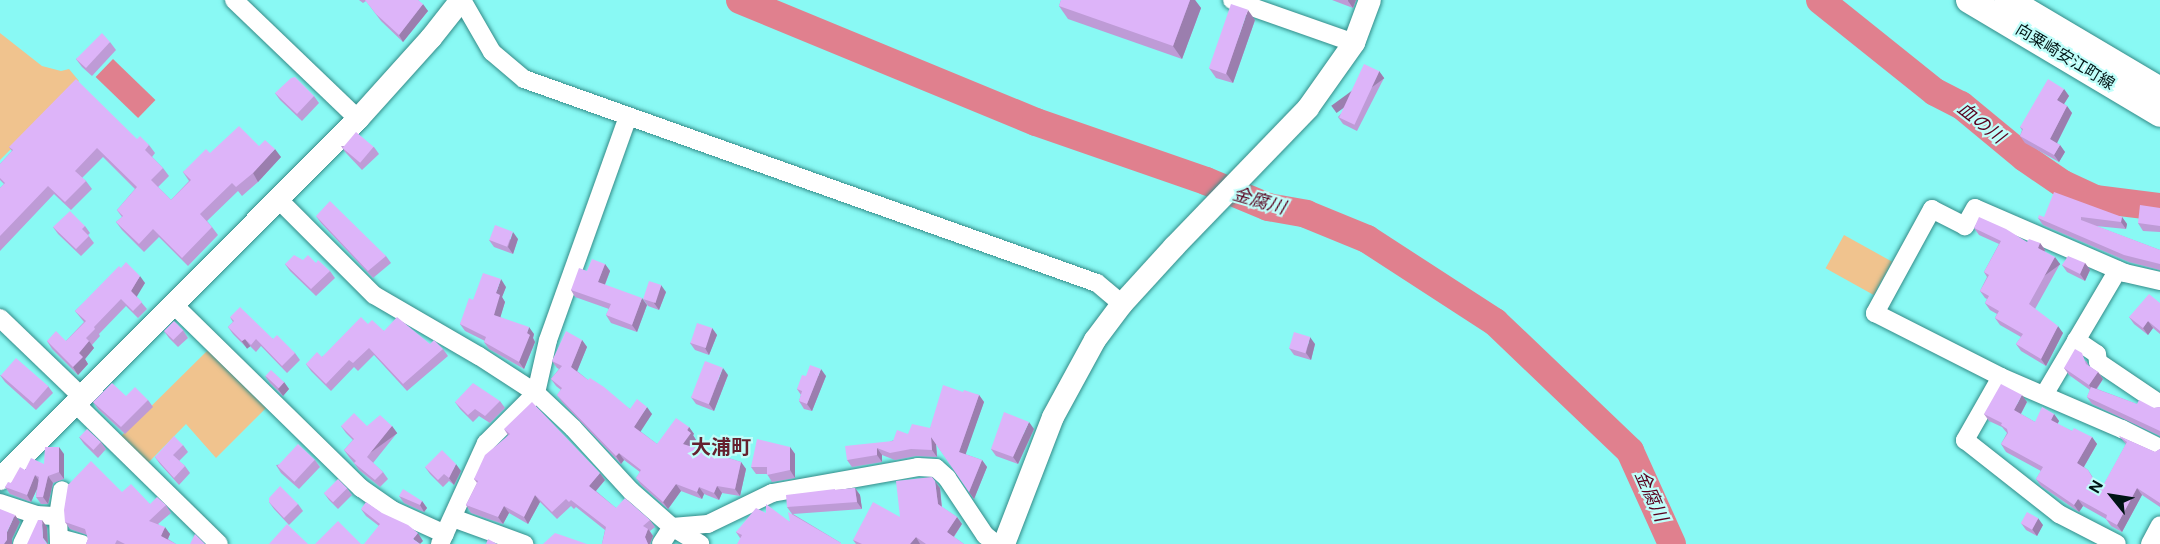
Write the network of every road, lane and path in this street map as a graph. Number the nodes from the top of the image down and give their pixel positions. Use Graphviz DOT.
graph roads {
  1 [pos="234,0"];
  2 [pos="461,0"];
  3 [pos="1232,0"];
  4 [pos="1370,0"];
  5 [pos="1988,2"];
  6 [pos="1354,43"];
  7 [pos="2160,90"];
  8 [pos="2160,114"];
  9 [pos="628,117"];
  10 [pos="358,119"];
  11 [pos="278,199"];
  12 [pos="2118,270"];
  13 [pos="2160,281"];
  14 [pos="1122,304"];
  15 [pos="174,305"];
  16 [pos="0,318"];
  17 [pos="2076,340"];
  18 [pos="2001,377"];
  19 [pos="536,393"];
  20 [pos="2044,395"];
  21 [pos="79,400"];
  22 [pos="2160,404"];
  23 [pos="2160,448"];
  24 [pos="0,478"];
  25 [pos="62,490"];
  26 [pos="0,503"];
  27 [pos="36,515"];
  28 [pos="58,516"];
  29 [pos="2160,525"];
  30 [pos="672,527"];
  31 [pos="446,532"];
  32 [pos="59,541"];
  33 [pos="22,544"];
  34 [pos="82,544"];
  35 [pos="219,544"];
  36 [pos="524,544"];
  37 [pos="661,544"];
  38 [pos="700,544"];
  39 [pos="996,544"];
  40 [pos="1004,544"];
  41 [pos="2117,544"];
  42 [pos="2150,544"];
  1 -- 10 [label="street"];
  2 -- 9 [label="street"];
  2 -- 10 [label="street"];
  3 -- 6 [label="street"];
  4 -- 6 [label="street"];
  5 -- 7 [label="main road, 向粟崎安江町線"];
  5 -- 8 [label="main road, 向粟崎安江町線"];
  6 -- 14 [label="street"];
  9 -- 14 [label="street"];
  9 -- 19 [label="street"];
  10 -- 11 [label="street"];
  11 -- 15 [label="street"];
  11 -- 19 [label="street"];
  12 -- 13 [label="street"];
  12 -- 17 [label="street"];
  12 -- 18 [label="street"];
  14 -- 40 [label="street"];
  15 -- 21 [label="street"];
  15 -- 31 [label="street"];
  16 -- 21 [label="street"];
  17 -- 20 [label="street"];
  17 -- 22 [label="street"];
  18 -- 20 [label="street"];
  18 -- 41 [label="street"];
  19 -- 30 [label="street"];
  19 -- 31 [label="street"];
  20 -- 23 [label="street"];
  21 -- 24 [label="street"];
  21 -- 35 [label="street"];
  25 -- 28 [label="street"];
  26 -- 27 [label="street"];
  27 -- 28 [label="street"];
  27 -- 33 [label="street"];
  28 -- 32 [label="street"];
  29 -- 42 [label="street"];
  30 -- 37 [label="street"];
  30 -- 38 [label="street"];
  30 -- 39 [label="street"];
  31 -- 36 [label="street"];
  32 -- 34 [label="street"];
}
